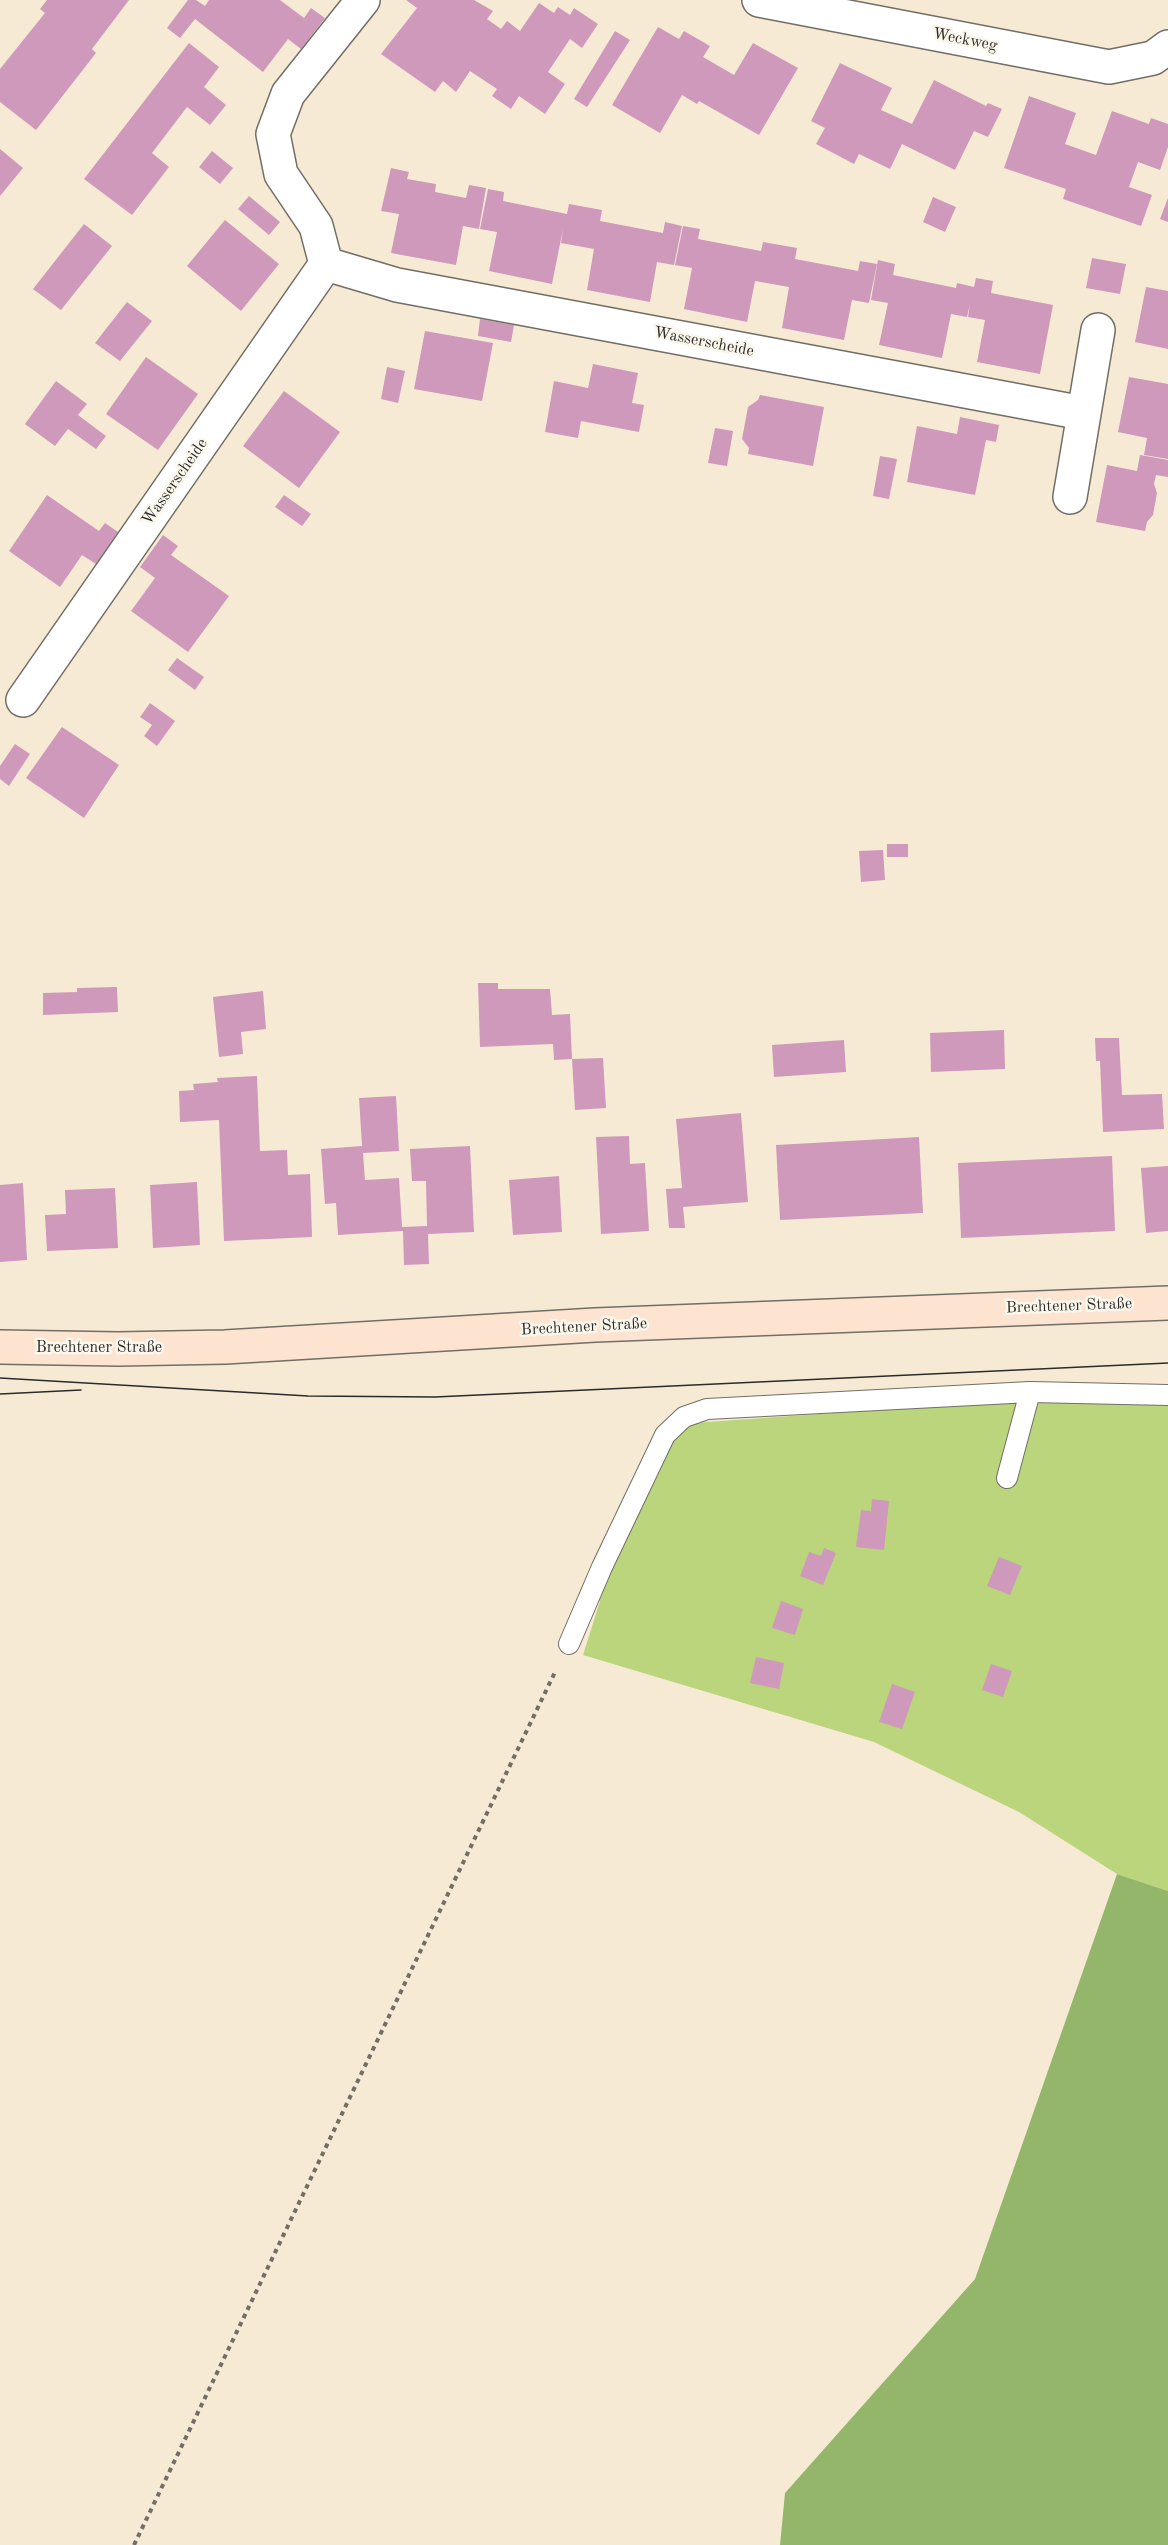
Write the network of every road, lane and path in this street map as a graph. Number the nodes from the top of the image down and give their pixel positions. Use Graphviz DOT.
graph roads {
  1 [pos="363,0"];
  2 [pos="759,0"];
  3 [pos="1168,47"];
  4 [pos="327,264"];
  5 [pos="1098,330"];
  6 [pos="1083,413"];
  7 [pos="1070,497"];
  8 [pos="23,700"];
  9 [pos="1168,1303"];
  10 [pos="0,1347"];
  11 [pos="1030,1392"];
  12 [pos="1168,1395"];
  13 [pos="1007,1478"];
  14 [pos="569,1644"];
  15 [pos="134,2545"];
  1 -- 4 [label="street"];
  2 -- 3 [label="street, Weckweg"];
  4 -- 6 [label="street, Wasserscheide"];
  4 -- 8 [label="street, Wasserscheide"];
  5 -- 6 [label="street"];
  6 -- 7 [label="street"];
  9 -- 10 [label="main road, Brechtener Straße"];
  11 -- 12 [label="lane"];
  11 -- 13 [label="lane"];
  11 -- 14 [label="lane"];
  14 -- 15 [label="path"];
}
